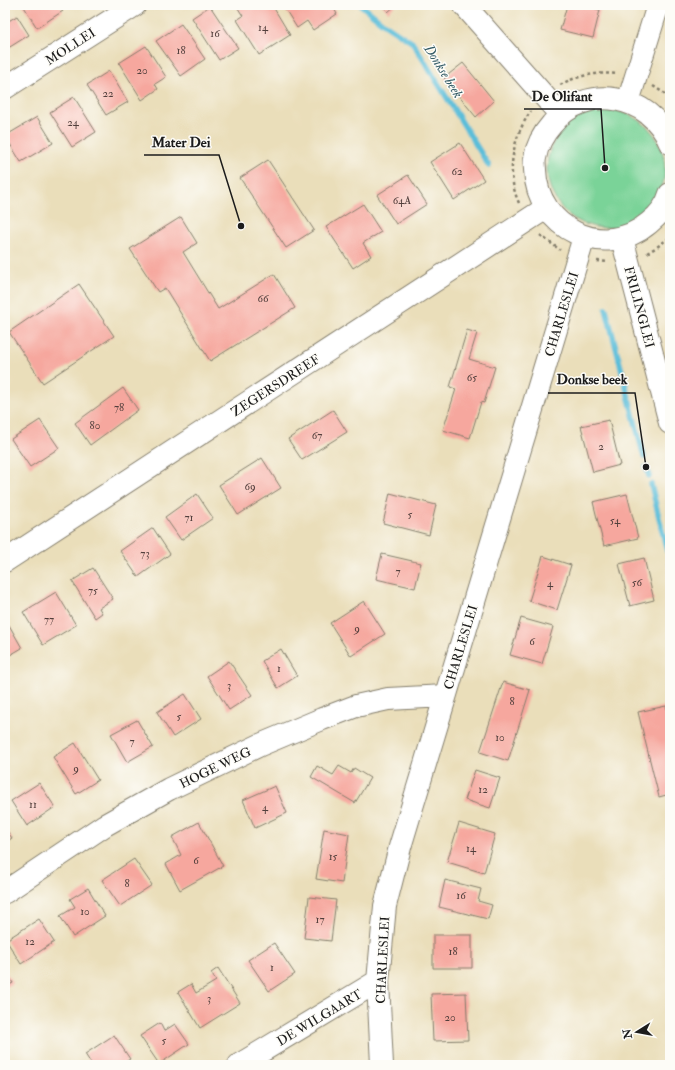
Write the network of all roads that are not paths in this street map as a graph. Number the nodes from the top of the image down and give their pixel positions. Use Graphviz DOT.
graph roads {
  1 [pos="135,5"];
  2 [pos="464,5"];
  3 [pos="658,5"];
  4 [pos="5,88"];
  5 [pos="628,102"];
  6 [pos="560,114"];
  7 [pos="668,135"];
  8 [pos="670,196"];
  9 [pos="546,208"];
  10 [pos="584,237"];
  11 [pos="622,238"];
  12 [pos="670,424"];
  13 [pos="5,561"];
  14 [pos="445,696"];
  15 [pos="5,892"];
  16 [pos="378,981"];
  17 [pos="239,1065"];
  18 [pos="382,1065"];
  1 -- 4 [label="street, MOLLEI"];
  2 -- 6 [label="street"];
  3 -- 5 [label="street"];
  5 -- 6 [label="street"];
  5 -- 7 [label="street"];
  6 -- 9 [label="street"];
  8 -- 11 [label="street"];
  9 -- 10 [label="street"];
  9 -- 13 [label="street, ZEGERSDREEF"];
  10 -- 11 [label="street"];
  10 -- 14 [label="street, CHARLESLEI"];
  11 -- 12 [label="street, FRILINGLEI"];
  14 -- 15 [label="street, HOGE WEG"];
  14 -- 16 [label="street, CHARLESLEI"];
  16 -- 17 [label="street, DE WILGAART"];
  16 -- 18 [label="street, CHARLESLEI"];
}
